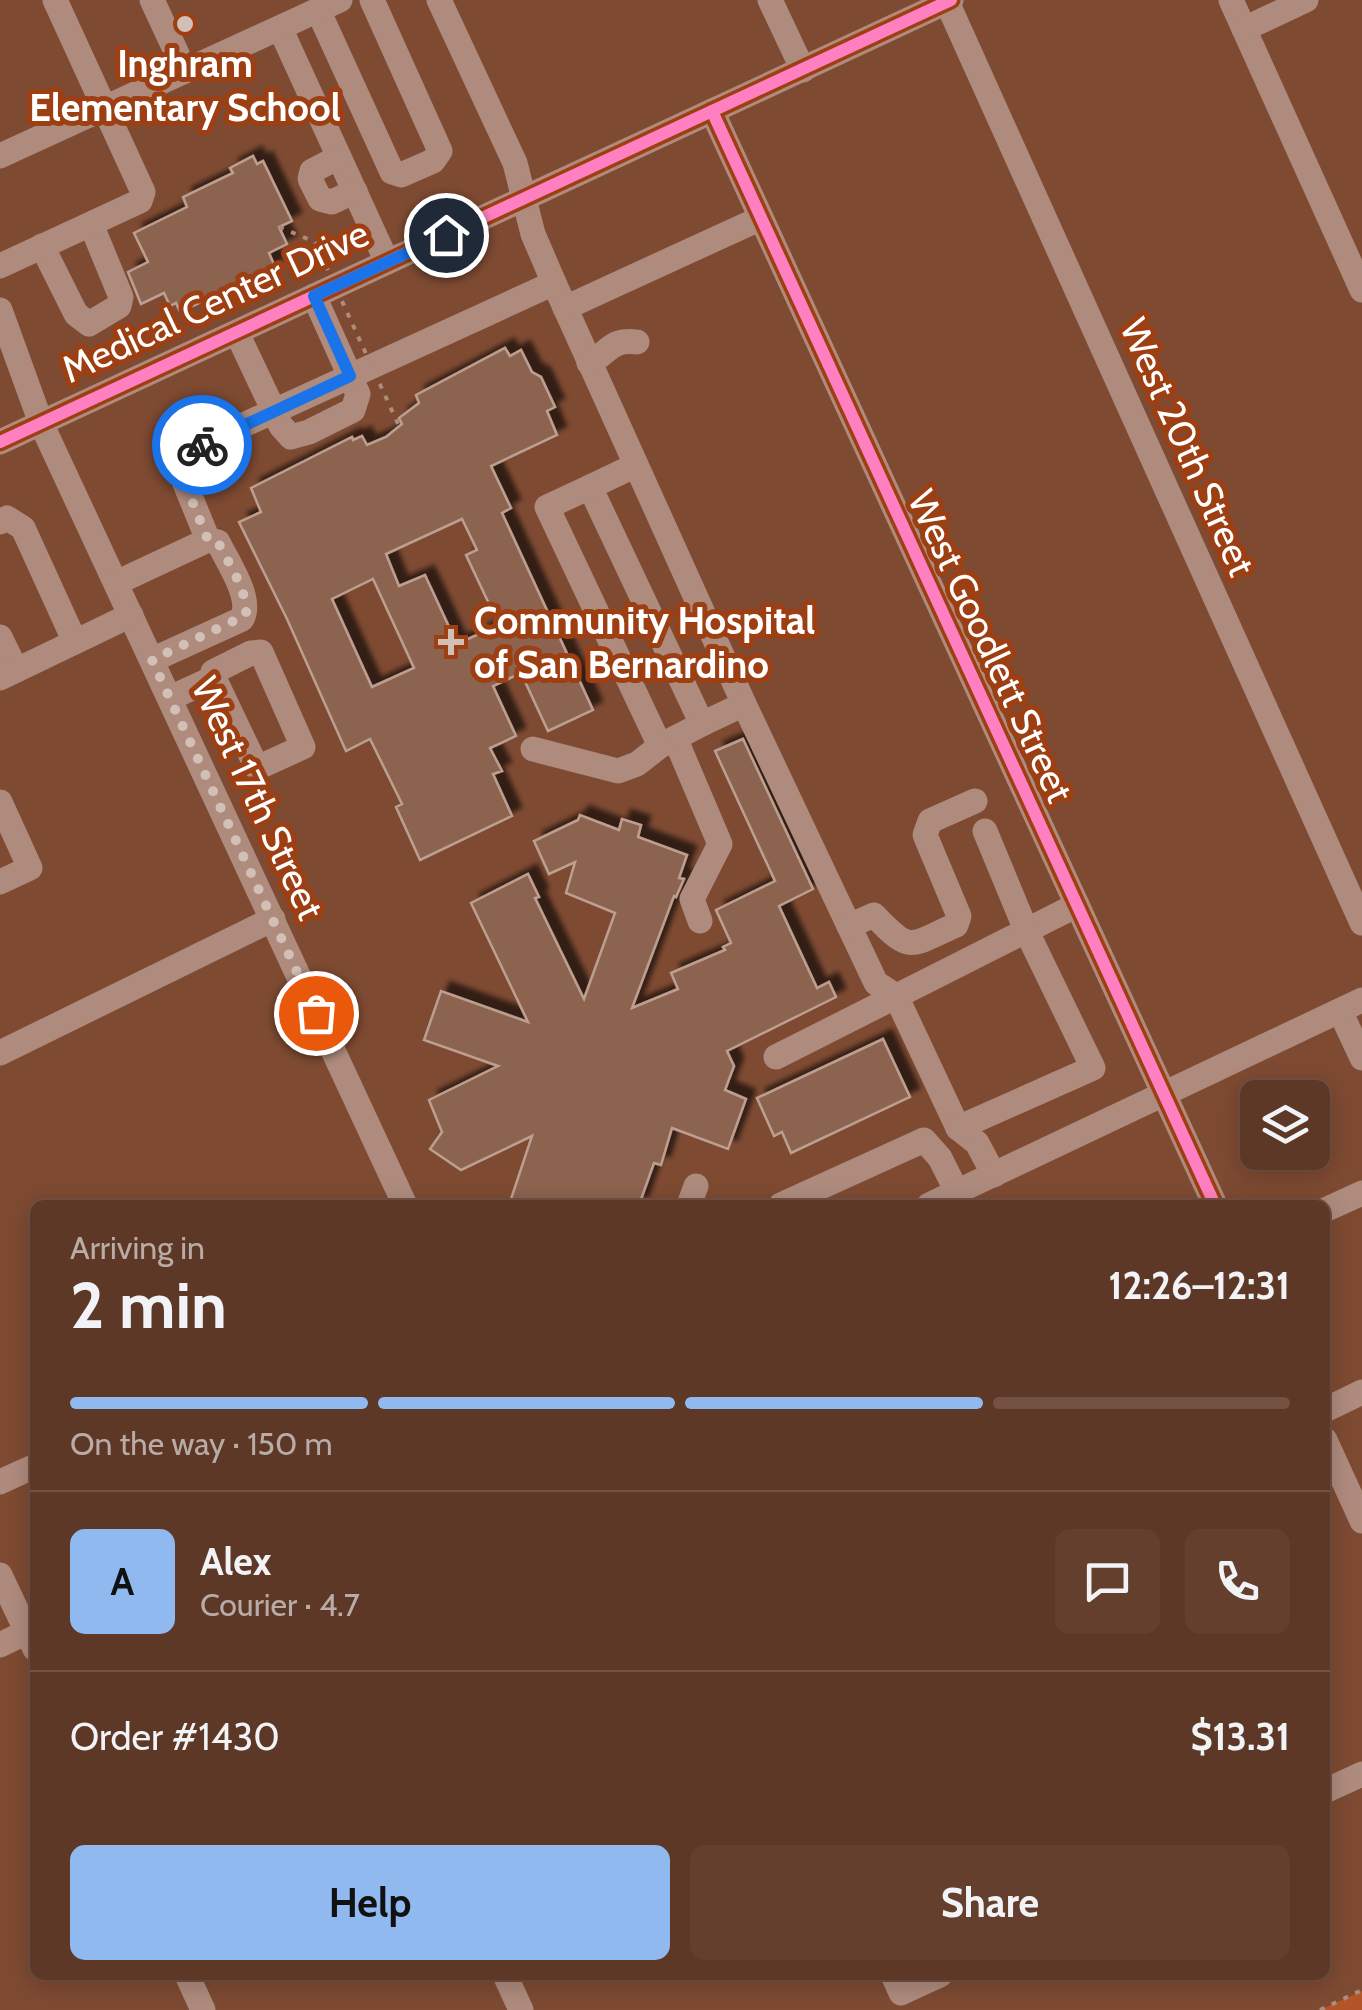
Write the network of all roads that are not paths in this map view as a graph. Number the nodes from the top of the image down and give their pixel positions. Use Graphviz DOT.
graph roads {
  1 [pos="55,0"];
  2 [pos="152,0"];
  3 [pos="372,0"];
  4 [pos="439,0"];
  5 [pos="770,0"];
  6 [pos="1231,0"];
  7 [pos="1306,0"];
  8 [pos="949,1"];
  9 [pos="329,5"];
  10 [pos="280,28"];
  11 [pos="1244,29"];
  12 [pos="803,70"];
  13 [pos="185,71"];
  14 [pos="106,108"];
  15 [pos="712,111"];
  16 [pos="0,156"];
  17 [pos="339,157"];
  18 [pos="355,191"];
  19 [pos="526,198"];
  20 [pos="761,218"];
  21 [pos="91,224"];
  22 [pos="42,246"];
  23 [pos="387,262"];
  24 [pos="0,266"];
  25 [pos="554,283"];
  26 [pos="1362,290"];
  27 [pos="314,296"];
  28 [pos="565,308"];
  29 [pos="0,310"];
  30 [pos="237,333"];
  31 [pos="636,342"];
  32 [pos="594,361"];
  33 [pos="350,376"];
  34 [pos="274,412"];
  35 [pos="41,423"];
  36 [pos="0,442"];
  37 [pos="634,466"];
  38 [pos="590,487"];
  39 [pos="0,522"];
  40 [pos="208,540"];
  41 [pos="116,583"];
  42 [pos="131,615"];
  43 [pos="0,637"];
  44 [pos="75,642"];
  45 [pos="152,660"];
  46 [pos="8,674"];
  47 [pos="214,678"];
  48 [pos="170,698"];
  49 [pos="744,704"];
  50 [pos="702,724"];
  51 [pos="668,742"];
  52 [pos="533,749"];
  53 [pos="975,801"];
  54 [pos="0,802"];
  55 [pos="985,831"];
  56 [pos="0,882"];
  57 [pos="1077,905"];
  58 [pos="273,920"];
  59 [pos="700,922"];
  60 [pos="1362,923"];
  61 [pos="849,926"];
  62 [pos="1026,930"];
  63 [pos="896,996"];
  64 [pos="1351,1006"];
  65 [pos="1,1049"];
  66 [pos="776,1056"];
  67 [pos="1362,1058"];
  68 [pos="1162,1095"];
  69 [pos="958,1128"];
  70 [pos="994,1174"];
  71 [pos="957,1192"];
  72 [pos="1362,1192"];
  73 [pos="404,1200"];
  74 [pos="792,1200"];
  75 [pos="940,1200"];
  76 [pos="1213,1200"];
  77 [pos="1330,1208"];
  78 [pos="1362,1392"];
  79 [pos="1330,1408"];
  80 [pos="1330,1451"];
  81 [pos="30,1468"];
  82 [pos="0,1482"];
  83 [pos="1362,1521"];
  84 [pos="0,1574"];
  85 [pos="30,1632"];
  86 [pos="30,1636"];
  87 [pos="0,1644"];
  88 [pos="1362,1774"];
  89 [pos="1330,1789"];
  90 [pos="189,1980"];
  91 [pos="507,1980"];
  92 [pos="203,2010"];
  93 [pos="522,2010"];
  1 -- 14 [label="street"];
  2 -- 13 [label="street"];
  3 -- 9 [label="street"];
  4 -- 19 [label="street"];
  5 -- 12 [label="street"];
  6 -- 11 [label="street"];
  7 -- 11 [label="street"];
  8 -- 12 [label="street, Medical Center Drive"];
  8 -- 60 [label="street, West 20th Street"];
  9 -- 10 [label="street"];
  10 -- 13 [label="street"];
  10 -- 17 [label="street"];
  11 -- 26 [label="street"];
  12 -- 15 [label="street, Medical Center Drive"];
  13 -- 14 [label="street"];
  14 -- 16 [label="street"];
  14 -- 21 [label="street"];
  15 -- 19 [label="street, Medical Center Drive"];
  15 -- 20 [label="street, West Goodlett Street"];
  17 -- 18 [label="street"];
  17 -- 18 [label="street"];
  18 -- 23 [label="street"];
  19 -- 23 [label="street, Medical Center Drive"];
  19 -- 25 [label="street"];
  20 -- 28 [label="street"];
  20 -- 57 [label="street, West Goodlett Street"];
  21 -- 22 [label="street"];
  21 -- 22 [label="street"];
  22 -- 24 [label="street"];
  23 -- 27 [label="street, Medical Center Drive"];
  25 -- 28 [label="street"];
  25 -- 33 [label="street"];
  27 -- 30 [label="street, Medical Center Drive"];
  27 -- 33 [label="street"];
  28 -- 32 [label="street"];
  29 -- 35 [label="street, West 17th Street"];
  30 -- 34 [label="street"];
  30 -- 35 [label="street, Medical Center Drive"];
  31 -- 32 [label="street"];
  32 -- 37 [label="street"];
  33 -- 34 [label="street"];
  34 -- 40 [label="street"];
  35 -- 36 [label="street, Medical Center Drive"];
  35 -- 41 [label="street, West 17th Street"];
  37 -- 38 [label="street"];
  37 -- 49 [label="street"];
  38 -- 50 [label="street"];
  38 -- 51 [label="street"];
  39 -- 44 [label="street"];
  40 -- 41 [label="street"];
  40 -- 45 [label="street"];
  41 -- 42 [label="street, West 17th Street"];
  42 -- 44 [label="street"];
  42 -- 45 [label="street, West 17th Street"];
  43 -- 46 [label="street"];
  44 -- 46 [label="street"];
  45 -- 48 [label="street, West 17th Street"];
  47 -- 47 [label="street"];
  47 -- 48 [label="street"];
  48 -- 58 [label="street, West 17th Street"];
  49 -- 50 [label="street"];
  49 -- 61 [label="street"];
  50 -- 51 [label="street"];
  51 -- 52 [label="street"];
  51 -- 59 [label="street"];
  53 -- 61 [label="street"];
  54 -- 56 [label="street"];
  55 -- 62 [label="street"];
  57 -- 62 [label="street"];
  57 -- 68 [label="street, West Goodlett Street"];
  58 -- 65 [label="street"];
  58 -- 73 [label="street, West 17th Street"];
  61 -- 63 [label="street"];
  62 -- 63 [label="street"];
  62 -- 69 [label="street"];
  63 -- 66 [label="street"];
  63 -- 69 [label="street"];
  64 -- 67 [label="street"];
  64 -- 68 [label="street"];
  68 -- 70 [label="street"];
  68 -- 76 [label="street, West Goodlett Street"];
  69 -- 70 [label="street"];
  70 -- 71 [label="street"];
  71 -- 74 [label="street"];
  71 -- 75 [label="street"];
  72 -- 77 [label="street"];
  78 -- 79 [label="street"];
  80 -- 83 [label="street"];
  81 -- 82 [label="street"];
  84 -- 85 [label="street"];
  86 -- 87 [label="street"];
  88 -- 89 [label="street"];
  90 -- 92 [label="street"];
  91 -- 93 [label="street"];
}
